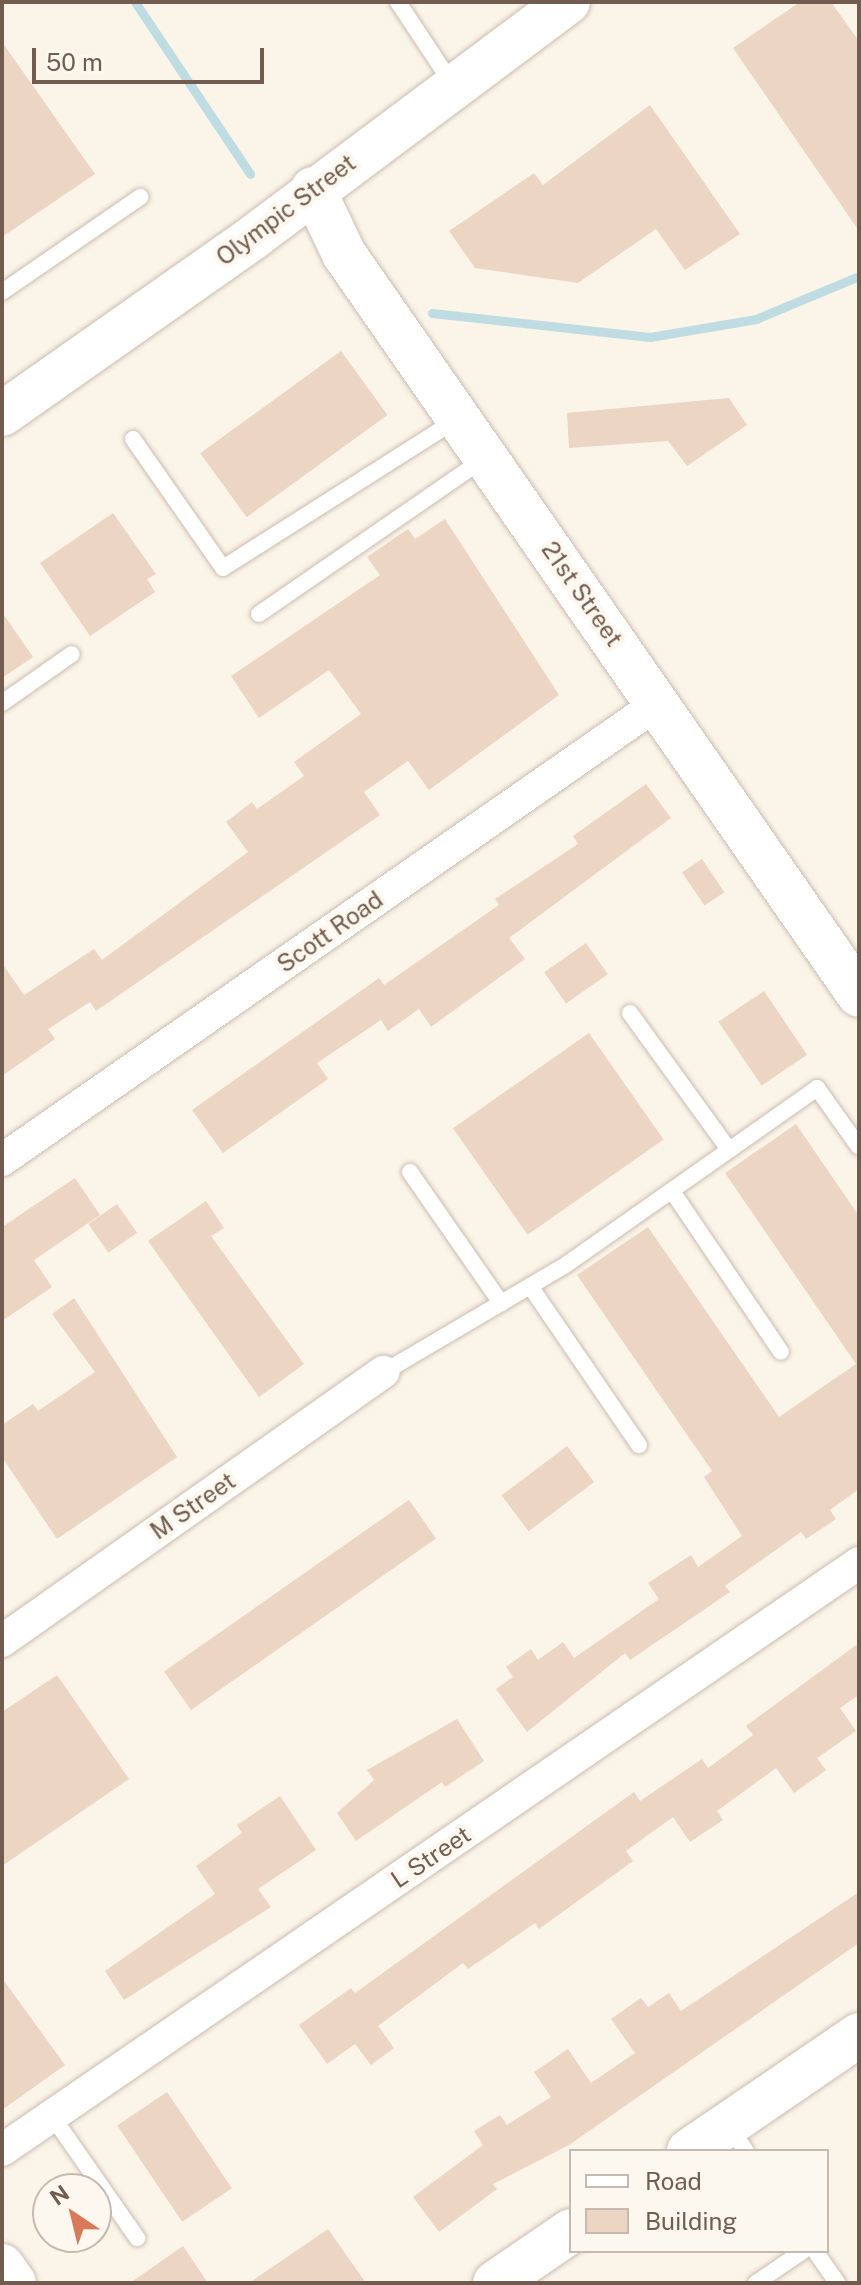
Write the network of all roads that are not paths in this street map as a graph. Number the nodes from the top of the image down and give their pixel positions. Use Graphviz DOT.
graph roads {
  1 [pos="398,2"];
  2 [pos="568,2"];
  3 [pos="453,85"];
  4 [pos="313,189"];
  5 [pos="140,197"];
  6 [pos="2,292"];
  7 [pos="2,414"];
  8 [pos="459,418"];
  9 [pos="133,439"];
  10 [pos="486,457"];
  11 [pos="259,614"];
  12 [pos="72,654"];
  13 [pos="2,703"];
  14 [pos="657,704"];
  15 [pos="859,995"];
  16 [pos="630,1013"];
  17 [pos="859,1147"];
  18 [pos="729,1150"];
  19 [pos="2,1160"];
  20 [pos="410,1172"];
  21 [pos="672,1191"];
  22 [pos="530,1286"];
  23 [pos="501,1303"];
  24 [pos="781,1352"];
  25 [pos="384,1372"];
  26 [pos="639,1445"];
  27 [pos="859,1563"];
  28 [pos="2,1641"];
  29 [pos="859,2035"];
  30 [pos="52,2116"];
  31 [pos="737,2138"];
  32 [pos="696,2149"];
  33 [pos="2,2150"];
  34 [pos="569,2232"];
  35 [pos="137,2238"];
  36 [pos="800,2253"];
  37 [pos="816,2253"];
  38 [pos="2,2266"];
  39 [pos="14,2283"];
  40 [pos="495,2283"];
  41 [pos="756,2283"];
  42 [pos="837,2283"];
  1 -- 3 [label="lane"];
  2 -- 3 [label="street, Olympic Street"];
  3 -- 4 [label="street, Olympic Street"];
  4 -- 7 [label="street, Olympic Street"];
  4 -- 8 [label="street, 21st Street"];
  5 -- 6 [label="lane"];
  8 -- 9 [label="lane"];
  8 -- 10 [label="street, 21st Street"];
  10 -- 11 [label="lane"];
  10 -- 14 [label="street, 21st Street"];
  12 -- 13 [label="lane"];
  14 -- 15 [label="street, 21st Street"];
  14 -- 19 [label="street, Scott Road"];
  16 -- 18 [label="lane"];
  17 -- 18 [label="lane"];
  18 -- 21 [label="lane"];
  20 -- 23 [label="lane"];
  21 -- 22 [label="lane"];
  21 -- 24 [label="lane"];
  22 -- 23 [label="lane"];
  22 -- 26 [label="lane"];
  23 -- 25 [label="lane"];
  25 -- 28 [label="street, M Street"];
  27 -- 30 [label="street, L Street"];
  29 -- 31 [label="street"];
  30 -- 33 [label="street, L Street"];
  30 -- 35 [label="lane"];
  31 -- 32 [label="street"];
  34 -- 40 [label="street"];
  36 -- 41 [label="lane"];
  37 -- 42 [label="lane"];
  38 -- 39 [label="street"];
}
